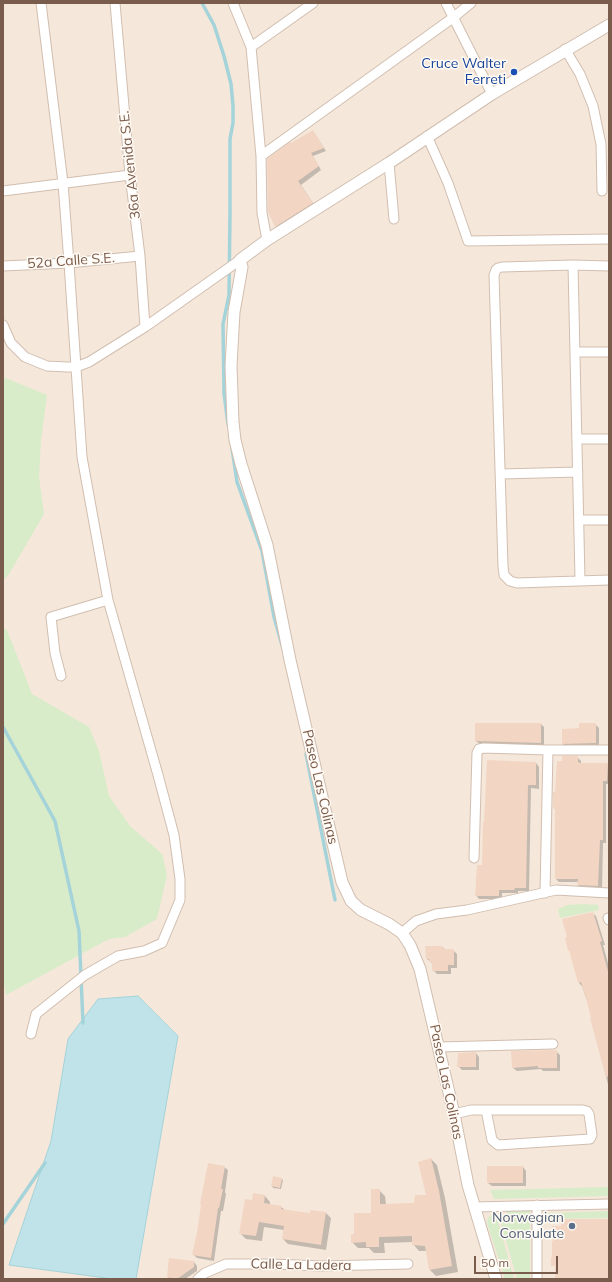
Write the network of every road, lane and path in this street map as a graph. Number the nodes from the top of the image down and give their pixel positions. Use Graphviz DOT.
graph roads {
  1 [pos="41,3"];
  2 [pos="115,3"];
  3 [pos="233,3"];
  4 [pos="313,3"];
  5 [pos="446,3"];
  6 [pos="471,3"];
  7 [pos="454,17"];
  8 [pos="609,24"];
  9 [pos="251,47"];
  10 [pos="565,49"];
  11 [pos="492,94"];
  12 [pos="427,136"];
  13 [pos="261,156"];
  14 [pos="389,163"];
  15 [pos="130,175"];
  16 [pos="63,183"];
  17 [pos="3,191"];
  18 [pos="602,191"];
  19 [pos="394,220"];
  20 [pos="609,239"];
  21 [pos="267,240"];
  22 [pos="140,256"];
  23 [pos="237,262"];
  24 [pos="70,263"];
  25 [pos="573,265"];
  26 [pos="3,266"];
  27 [pos="609,266"];
  28 [pos="3,325"];
  29 [pos="145,327"];
  30 [pos="575,352"];
  31 [pos="609,352"];
  32 [pos="76,367"];
  33 [pos="577,439"];
  34 [pos="609,439"];
  35 [pos="578,472"];
  36 [pos="500,474"];
  37 [pos="579,520"];
  38 [pos="609,520"];
  39 [pos="580,580"];
  40 [pos="609,580"];
  41 [pos="108,600"];
  42 [pos="61,676"];
  43 [pos="548,750"];
  44 [pos="609,750"];
  45 [pos="474,858"];
  46 [pos="545,892"];
  47 [pos="609,892"];
  48 [pos="402,933"];
  49 [pos="31,1034"];
  50 [pos="553,1044"];
  51 [pos="439,1047"];
  52 [pos="486,1110"];
  53 [pos="454,1114"];
  54 [pos="609,1204"];
  55 [pos="537,1205"];
  56 [pos="474,1207"];
  57 [pos="408,1264"];
  58 [pos="198,1279"];
  59 [pos="496,1279"];
  60 [pos="537,1279"];
  1 -- 16 [label="street"];
  2 -- 15 [label="street, 36a Avenida S.E."];
  3 -- 9 [label="street"];
  4 -- 9 [label="street"];
  5 -- 7 [label="street"];
  6 -- 7 [label="street"];
  7 -- 11 [label="street"];
  7 -- 13 [label="street"];
  8 -- 10 [label="street"];
  9 -- 13 [label="street"];
  10 -- 11 [label="street"];
  10 -- 18 [label="street"];
  11 -- 12 [label="street"];
  12 -- 14 [label="street"];
  12 -- 20 [label="street"];
  13 -- 21 [label="street"];
  14 -- 19 [label="street"];
  14 -- 21 [label="street"];
  15 -- 16 [label="street"];
  15 -- 22 [label="street, 36a Avenida S.E."];
  16 -- 17 [label="street"];
  16 -- 24 [label="street"];
  21 -- 23 [label="street"];
  22 -- 24 [label="street, 52a Calle S.E."];
  22 -- 29 [label="street, 36a Avenida S.E."];
  23 -- 29 [label="street"];
  23 -- 48 [label="street, Paseo Las Colinas"];
  24 -- 26 [label="street, 52a Calle S.E."];
  24 -- 32 [label="street"];
  25 -- 27 [label="street"];
  25 -- 30 [label="street"];
  25 -- 36 [label="street"];
  28 -- 32 [label="street"];
  29 -- 32 [label="street"];
  30 -- 31 [label="street"];
  30 -- 33 [label="street"];
  32 -- 41 [label="street"];
  33 -- 34 [label="street"];
  33 -- 35 [label="street"];
  35 -- 36 [label="street"];
  35 -- 37 [label="street"];
  36 -- 39 [label="street"];
  37 -- 38 [label="street"];
  37 -- 39 [label="street"];
  39 -- 40 [label="street"];
  41 -- 42 [label="street"];
  41 -- 49 [label="street"];
  43 -- 44 [label="street"];
  43 -- 45 [label="street"];
  43 -- 46 [label="street"];
  46 -- 47 [label="street"];
  46 -- 48 [label="street"];
  48 -- 51 [label="street, Paseo Las Colinas"];
  50 -- 51 [label="street"];
  51 -- 53 [label="street, Paseo Las Colinas"];
  52 -- 52 [label="street"];
  52 -- 53 [label="street"];
  53 -- 56 [label="street, Paseo Las Colinas"];
  54 -- 55 [label="street"];
  55 -- 56 [label="street"];
  55 -- 60 [label="street"];
  56 -- 59 [label="street, Paseo Las Colinas"];
  57 -- 58 [label="street, Calle La Ladera"];
}
